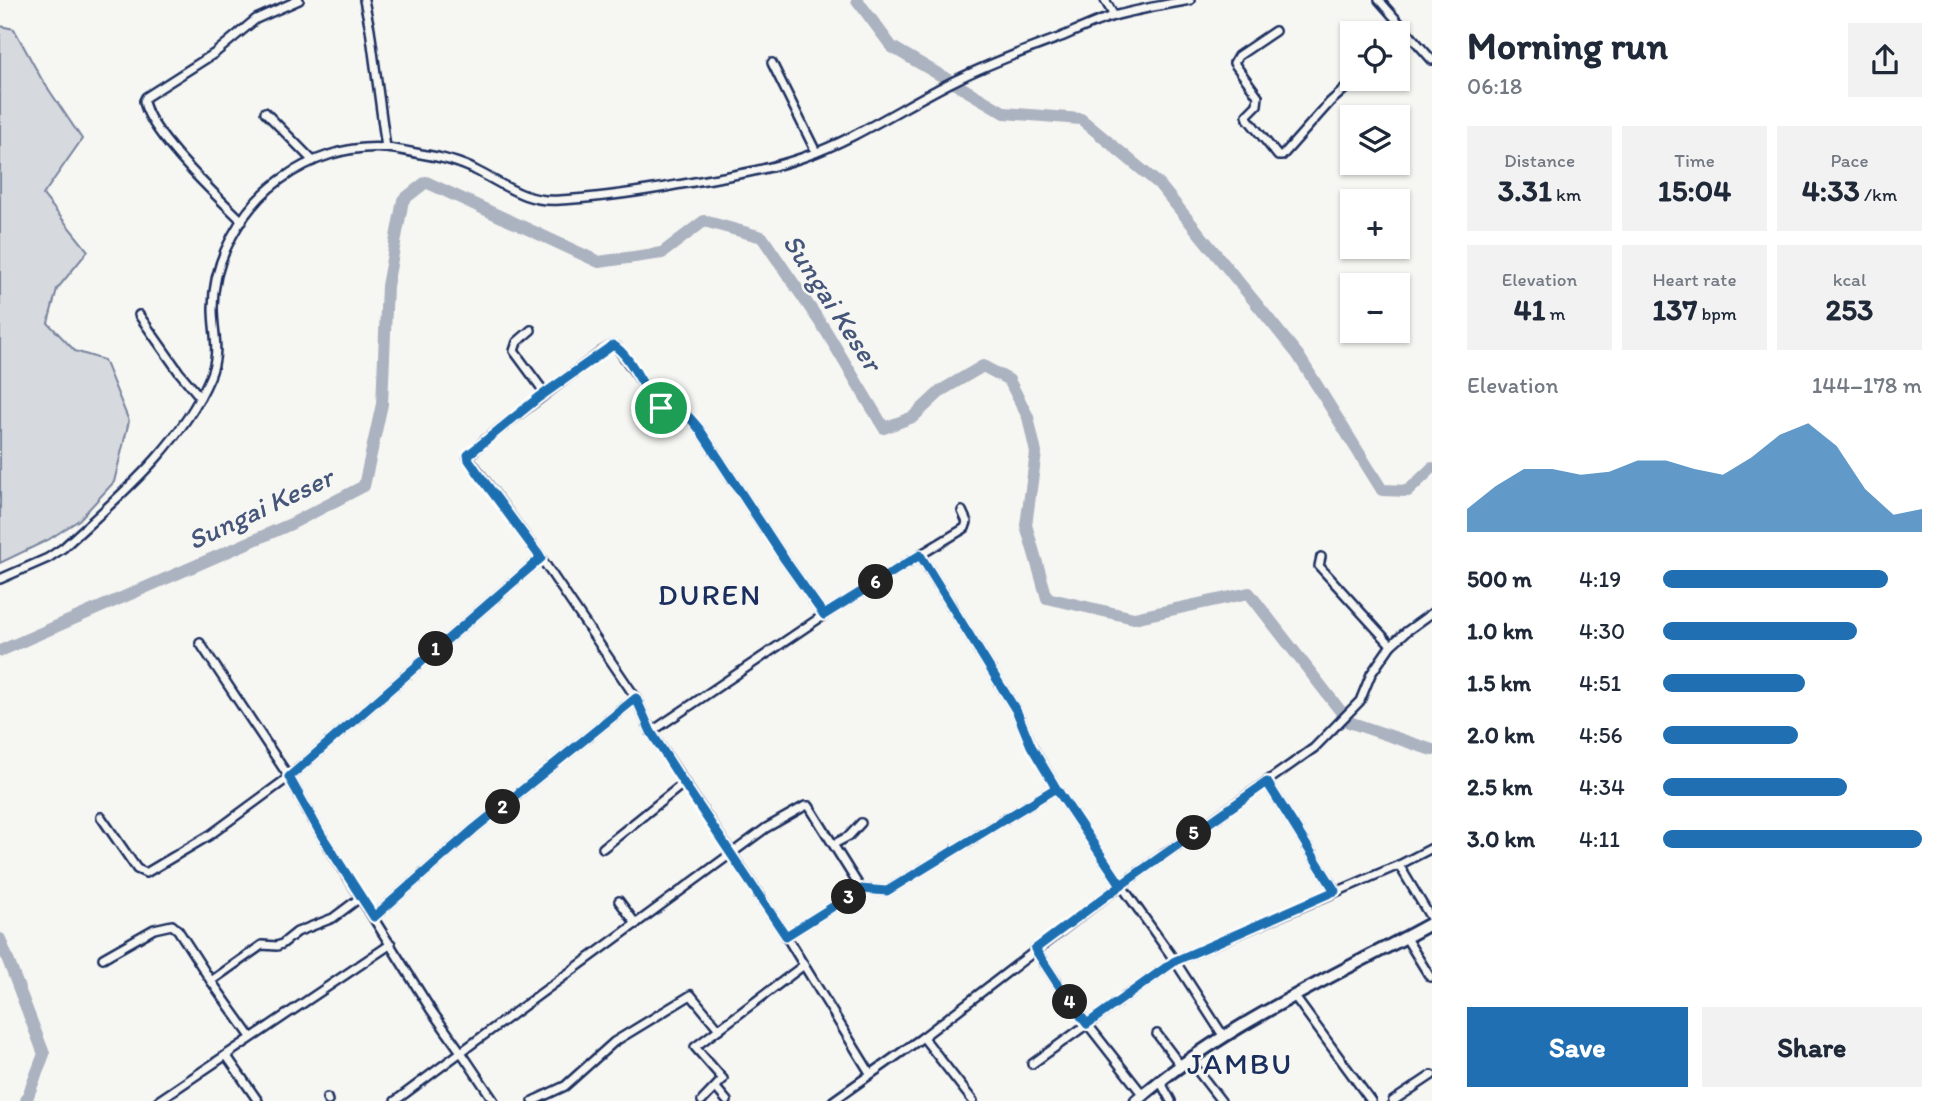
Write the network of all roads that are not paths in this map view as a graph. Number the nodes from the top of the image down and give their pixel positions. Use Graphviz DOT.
graph roads {
  1 [pos="299,0"];
  2 [pos="364,0"];
  3 [pos="1105,0"];
  4 [pos="1190,0"];
  5 [pos="1379,0"];
  6 [pos="1114,16"];
  7 [pos="1398,21"];
  8 [pos="1275,31"];
  9 [pos="1410,35"];
  10 [pos="1432,61"];
  11 [pos="772,63"];
  12 [pos="1342,91"];
  13 [pos="265,112"];
  14 [pos="386,148"];
  15 [pos="816,152"];
  16 [pos="313,161"];
  17 [pos="242,221"];
  18 [pos="139,315"];
  19 [pos="531,330"];
  20 [pos="545,393"];
  21 [pos="200,397"];
  22 [pos="962,511"];
  23 [pos="920,555"];
  24 [pos="1321,557"];
  25 [pos="541,558"];
  26 [pos="0,579"];
  27 [pos="1432,613"];
  28 [pos="824,615"];
  29 [pos="200,643"];
  30 [pos="1391,645"];
  31 [pos="636,698"];
  32 [pos="651,732"];
  33 [pos="289,777"];
  34 [pos="1267,782"];
  35 [pos="684,783"];
  36 [pos="1056,788"];
  37 [pos="101,817"];
  38 [pos="860,823"];
  39 [pos="834,844"];
  40 [pos="603,848"];
  41 [pos="1432,848"];
  42 [pos="731,853"];
  43 [pos="1399,865"];
  44 [pos="1121,885"];
  45 [pos="861,889"];
  46 [pos="1335,891"];
  47 [pos="361,897"];
  48 [pos="620,901"];
  49 [pos="374,917"];
  50 [pos="1432,922"];
  51 [pos="636,924"];
  52 [pos="786,936"];
  53 [pos="1406,938"];
  54 [pos="391,944"];
  55 [pos="1035,949"];
  56 [pos="103,958"];
  57 [pos="1175,961"];
  58 [pos="804,965"];
  59 [pos="1430,976"];
  60 [pos="211,981"];
  61 [pos="1295,997"];
  62 [pos="1087,1024"];
  63 [pos="719,1029"];
  64 [pos="1157,1034"];
  65 [pos="251,1037"];
  66 [pos="923,1037"];
  67 [pos="1224,1037"];
  68 [pos="461,1052"];
  69 [pos="226,1055"];
  70 [pos="1185,1063"];
  71 [pos="1032,1064"];
  72 [pos="870,1073"];
  73 [pos="1432,1075"];
  74 [pos="1160,1081"];
  75 [pos="716,1088"];
  76 [pos="1140,1098"];
  77 [pos="158,1101"];
  78 [pos="258,1101"];
  79 [pos="395,1101"];
  80 [pos="494,1101"];
  81 [pos="533,1101"];
  82 [pos="702,1101"];
  83 [pos="727,1101"];
  84 [pos="833,1101"];
  85 [pos="973,1101"];
  86 [pos="1171,1101"];
  87 [pos="1221,1101"];
  88 [pos="1371,1101"];
  89 [pos="1393,1101"];
  1 -- 17 [label="street"];
  2 -- 14 [label="street"];
  3 -- 6 [label="street"];
  4 -- 6 [label="street"];
  5 -- 7 [label="street"];
  6 -- 15 [label="street"];
  8 -- 12 [label="street"];
  9 -- 10 [label="street"];
  11 -- 15 [label="street"];
  13 -- 16 [label="street"];
  14 -- 15 [label="street"];
  14 -- 16 [label="street"];
  16 -- 17 [label="street"];
  17 -- 21 [label="street"];
  18 -- 21 [label="street"];
  19 -- 20 [label="street"];
  20 -- 25 [label="street"];
  20 -- 28 [label="street"];
  21 -- 26 [label="street"];
  22 -- 23 [label="street"];
  23 -- 28 [label="street"];
  23 -- 36 [label="street"];
  24 -- 30 [label="street"];
  25 -- 31 [label="street"];
  25 -- 33 [label="street"];
  27 -- 30 [label="street"];
  28 -- 32 [label="street"];
  29 -- 33 [label="street"];
  30 -- 34 [label="street"];
  31 -- 32 [label="street"];
  31 -- 49 [label="street"];
  32 -- 35 [label="street"];
  33 -- 37 [label="street"];
  33 -- 47 [label="street"];
  34 -- 44 [label="street"];
  34 -- 46 [label="street"];
  35 -- 40 [label="street"];
  35 -- 42 [label="street"];
  36 -- 44 [label="street"];
  36 -- 45 [label="street"];
  38 -- 39 [label="street"];
  39 -- 42 [label="street"];
  39 -- 45 [label="street"];
  41 -- 43 [label="street"];
  42 -- 51 [label="street"];
  42 -- 52 [label="street"];
  43 -- 46 [label="street"];
  43 -- 50 [label="street"];
  44 -- 55 [label="street"];
  44 -- 57 [label="street"];
  45 -- 52 [label="street"];
  46 -- 57 [label="street"];
  47 -- 49 [label="street"];
  47 -- 60 [label="street"];
  48 -- 51 [label="street"];
  49 -- 54 [label="street"];
  50 -- 53 [label="highway"];
  51 -- 68 [label="street"];
  52 -- 58 [label="street"];
  53 -- 59 [label="street"];
  53 -- 61 [label="highway"];
  54 -- 65 [label="street"];
  54 -- 68 [label="street"];
  55 -- 62 [label="street"];
  55 -- 66 [label="street"];
  56 -- 60 [label="street"];
  57 -- 62 [label="street"];
  57 -- 67 [label="street"];
  58 -- 63 [label="street"];
  58 -- 72 [label="street"];
  60 -- 65 [label="street"];
  61 -- 67 [label="highway"];
  61 -- 88 [label="street"];
  62 -- 71 [label="street"];
  62 -- 76 [label="street"];
  63 -- 75 [label="street"];
  63 -- 81 [label="street"];
  64 -- 70 [label="street"];
  65 -- 69 [label="street"];
  66 -- 72 [label="street"];
  66 -- 85 [label="street"];
  67 -- 70 [label="highway"];
  68 -- 79 [label="street"];
  68 -- 80 [label="street"];
  69 -- 77 [label="street"];
  69 -- 78 [label="street"];
  70 -- 74 [label="highway"];
  70 -- 87 [label="street"];
  72 -- 84 [label="street"];
  73 -- 89 [label="street"];
  74 -- 76 [label="highway"];
  74 -- 86 [label="street"];
  75 -- 82 [label="street"];
  75 -- 83 [label="street"];
}
